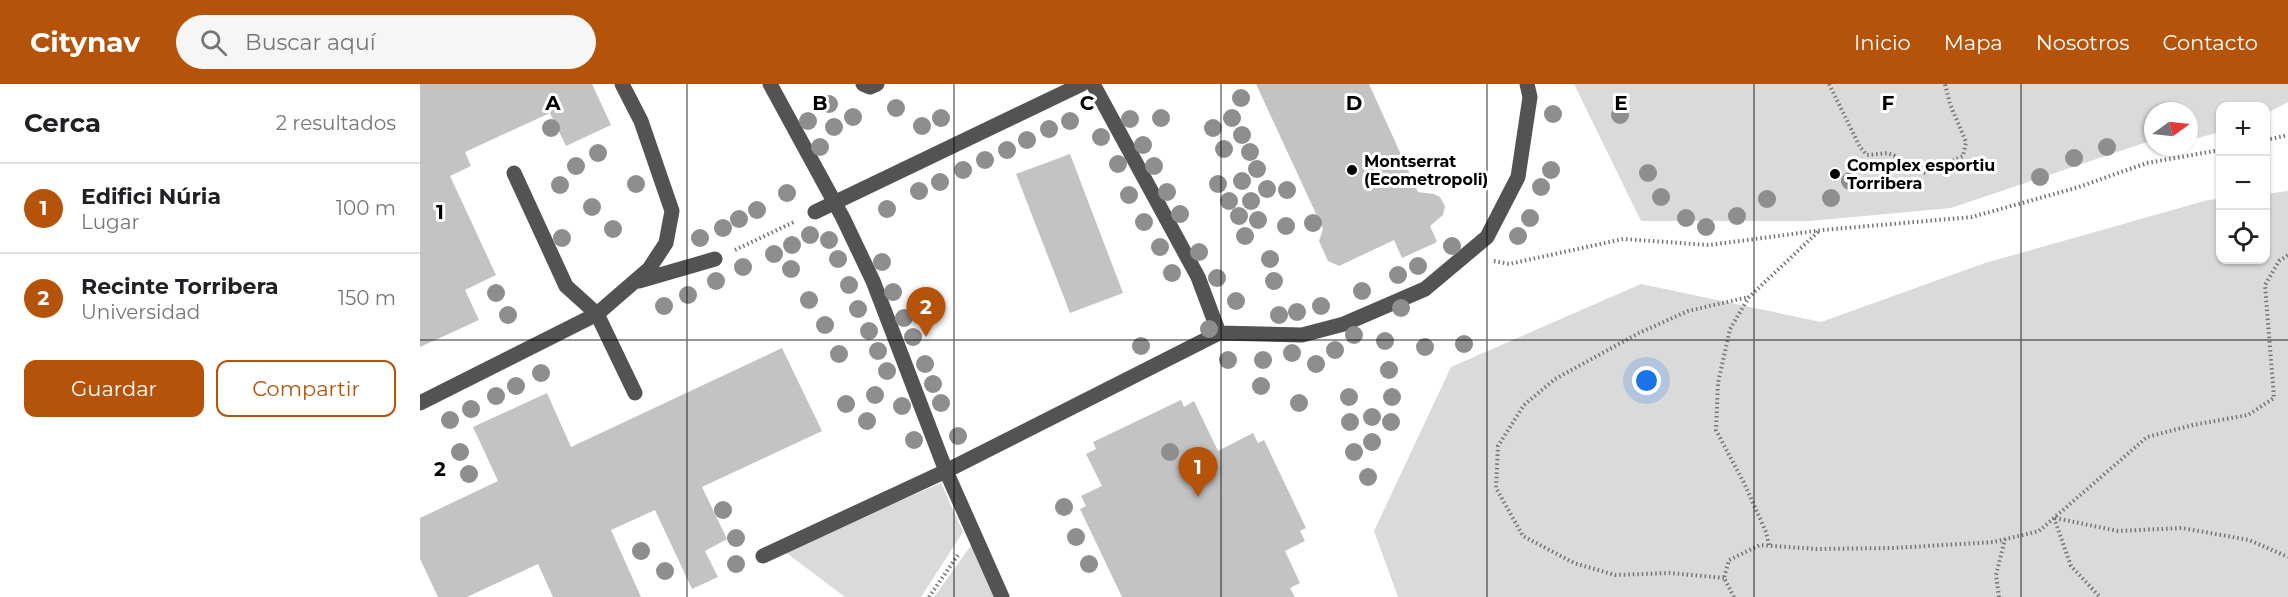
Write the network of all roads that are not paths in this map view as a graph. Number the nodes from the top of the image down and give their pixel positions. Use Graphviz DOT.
graph roads {
  1 [pos="622,84"];
  2 [pos="770,84"];
  3 [pos="863,84"];
  4 [pos="878,84"];
  5 [pos="1083,84"];
  6 [pos="1094,84"];
  7 [pos="1527,84"];
  8 [pos="514,173"];
  9 [pos="835,203"];
  10 [pos="814,212"];
  11 [pos="715,259"];
  12 [pos="633,283"];
  13 [pos="597,314"];
  14 [pos="1219,333"];
  15 [pos="635,393"];
  16 [pos="420,403"];
  17 [pos="946,471"];
  18 [pos="763,556"];
  19 [pos="1002,597"];
  1 -- 12 [label="lane"];
  2 -- 9 [label="lane"];
  3 -- 4 [label="lane"];
  5 -- 9 [label="lane"];
  6 -- 14 [label="lane"];
  7 -- 14 [label="lane"];
  8 -- 13 [label="lane"];
  9 -- 10 [label="lane"];
  9 -- 17 [label="lane"];
  11 -- 12 [label="lane"];
  12 -- 13 [label="lane"];
  13 -- 15 [label="lane"];
  13 -- 16 [label="lane"];
  14 -- 17 [label="lane"];
  17 -- 18 [label="lane"];
  17 -- 19 [label="lane"];
}
